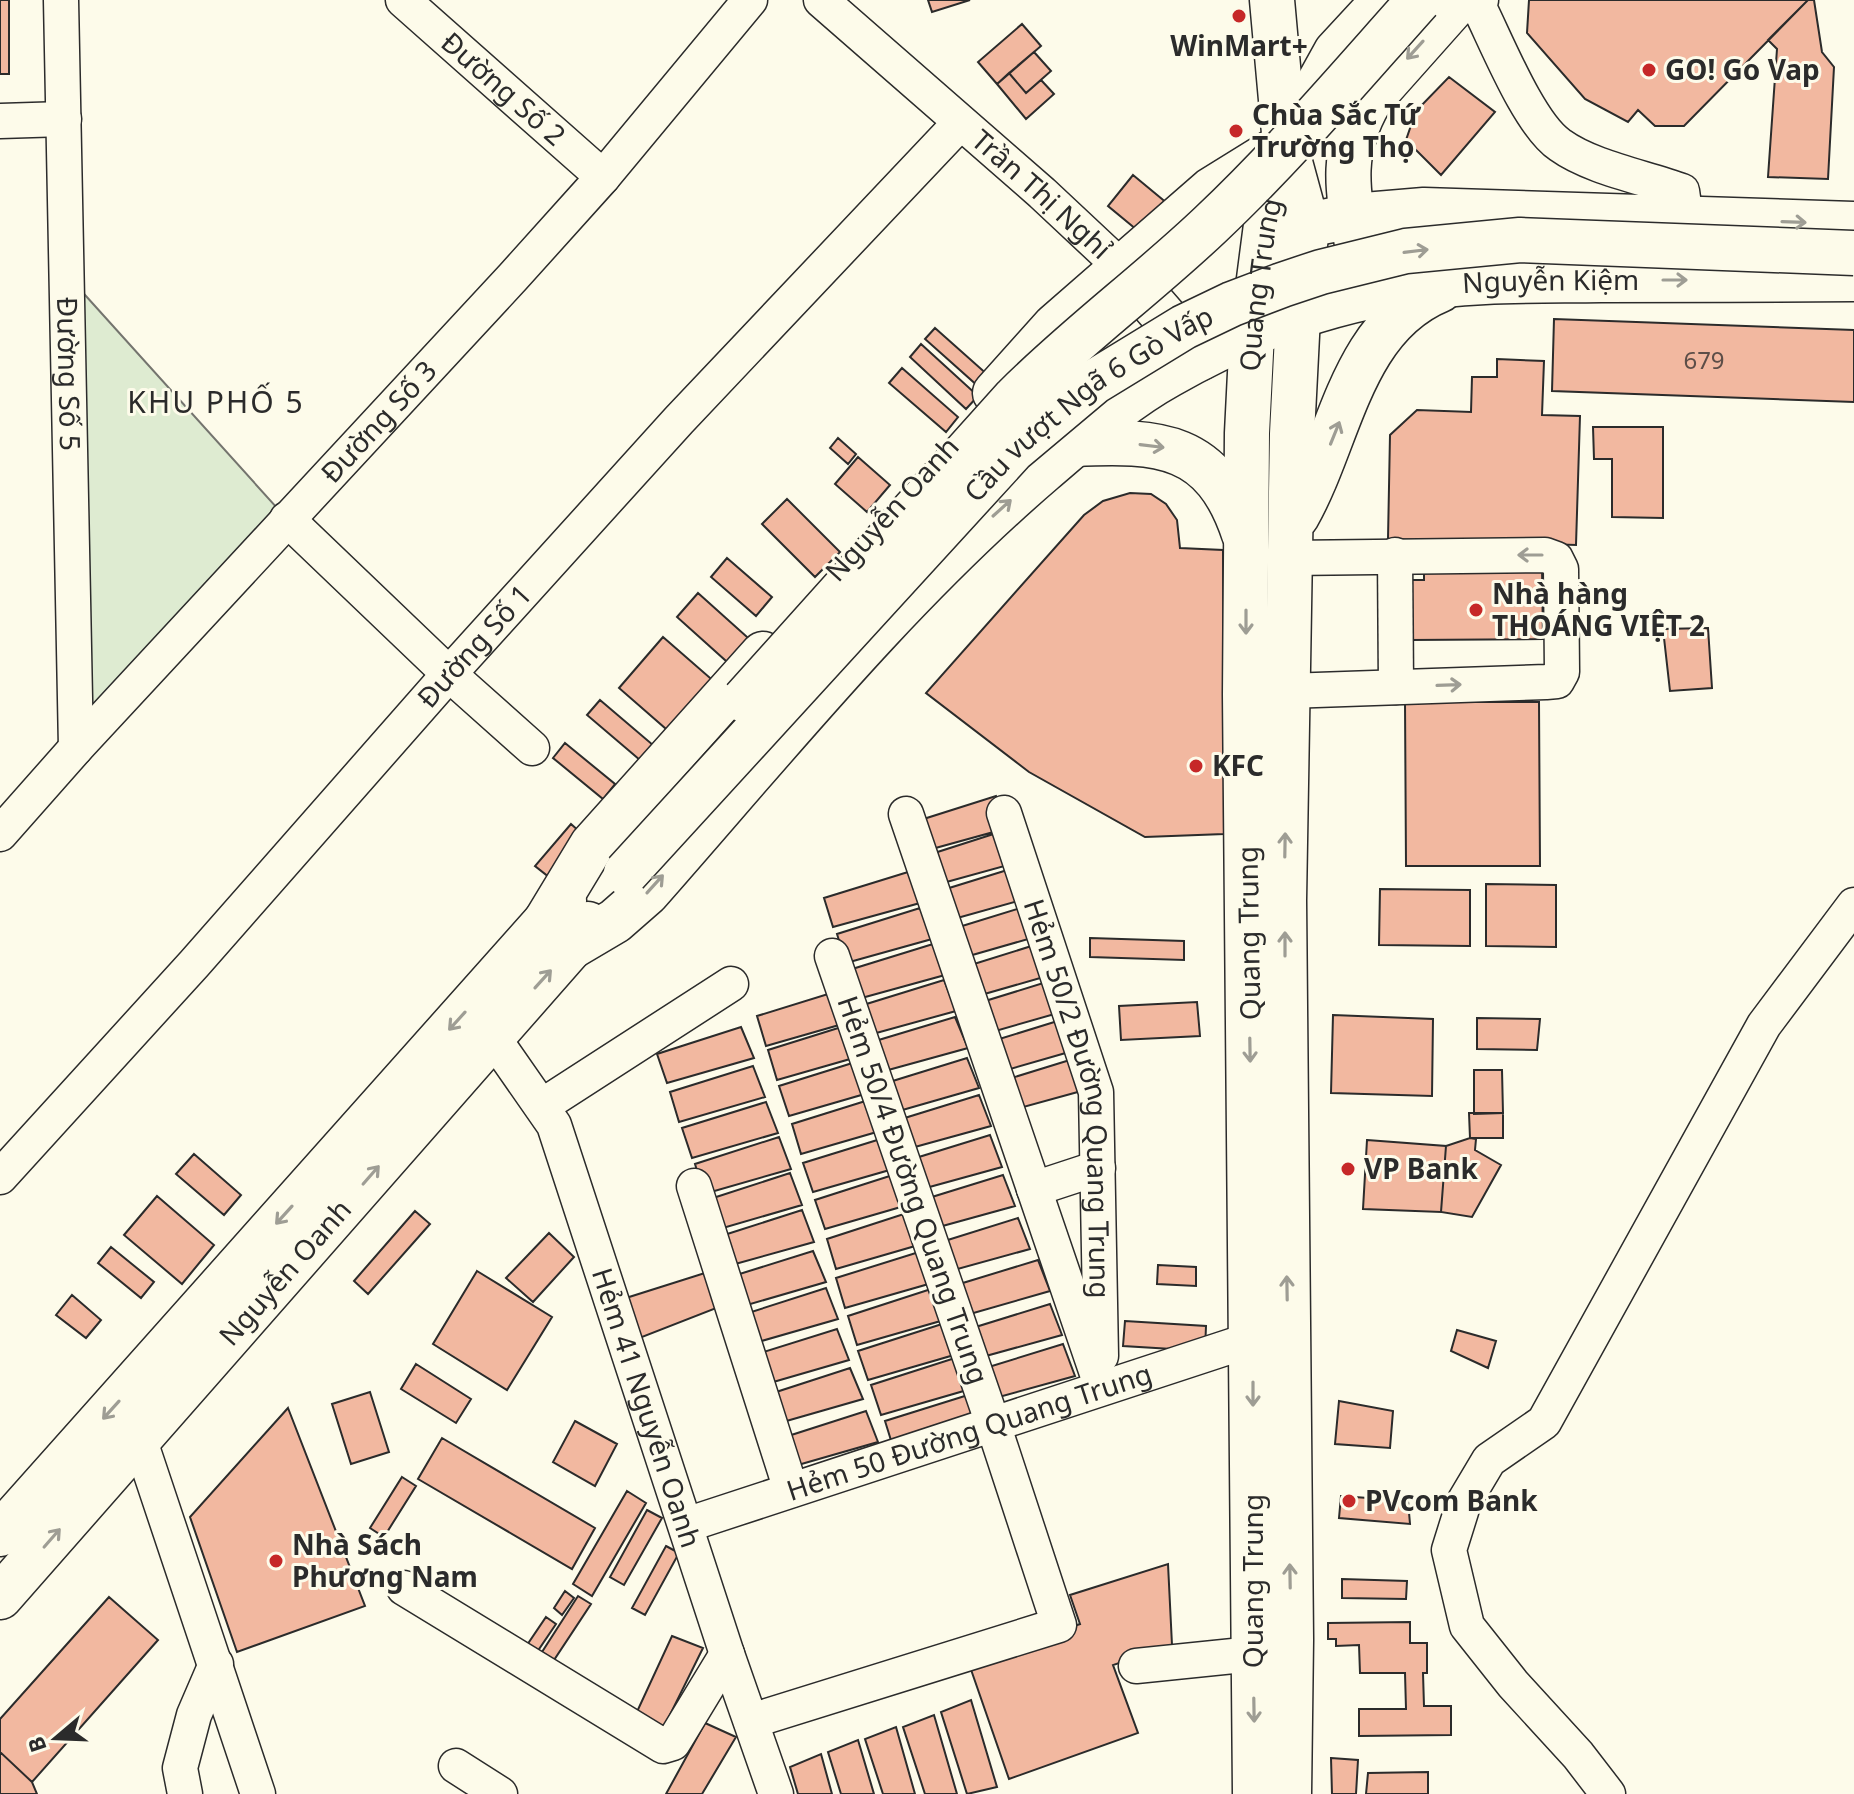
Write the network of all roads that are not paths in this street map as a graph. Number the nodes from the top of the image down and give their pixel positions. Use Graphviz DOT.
graph roads {
  1 [pos="61,0"];
  2 [pos="403,0"];
  3 [pos="750,0"];
  4 [pos="821,0"];
  5 [pos="1272,0"];
  6 [pos="1384,0"];
  7 [pos="1419,0"];
  8 [pos="1459,0"];
  9 [pos="1481,0"];
  10 [pos="1370,100"];
  11 [pos="64,119"];
  12 [pos="0,121"];
  13 [pos="960,123"];
  14 [pos="1285,144"];
  15 [pos="603,177"];
  16 [pos="1353,216"];
  17 [pos="1686,219"];
  18 [pos="1854,224"];
  19 [pos="1286,225"];
  20 [pos="1854,253"];
  21 [pos="1121,267"];
  22 [pos="1854,279"];
  23 [pos="1457,283"];
  24 [pos="1407,289"];
  25 [pos="1298,316"];
  26 [pos="1055,326"];
  27 [pos="1252,333"];
  28 [pos="1200,358"];
  29 [pos="1123,404"];
  30 [pos="1075,444"];
  31 [pos="287,519"];
  32 [pos="1289,543"];
  33 [pos="1247,544"];
  34 [pos="1395,555"];
  35 [pos="449,674"];
  36 [pos="1396,687"];
  37 [pos="1266,692"];
  38 [pos="76,748"];
  39 [pos="532,748"];
  40 [pos="1004,813"];
  41 [pos="906,814"];
  42 [pos="0,834"];
  43 [pos="616,864"];
  44 [pos="1854,905"];
  45 [pos="558,934"];
  46 [pos="832,956"];
  47 [pos="731,984"];
  48 [pos="492,1036"];
  49 [pos="542,1106"];
  50 [pos="1098,1168"];
  51 [pos="0,1177"];
  52 [pos="694,1186"];
  53 [pos="1034,1189"];
  54 [pos="1253,1339"];
  55 [pos="1102,1388"];
  56 [pos="993,1424"];
  57 [pos="139,1438"];
  58 [pos="791,1490"];
  59 [pos="686,1525"];
  60 [pos="0,1534"];
  61 [pos="404,1588"];
  62 [pos="0,1597"];
  63 [pos="1266,1645"];
  64 [pos="727,1654"];
  65 [pos="216,1664"];
  66 [pos="1136,1666"];
  67 [pos="751,1721"];
  68 [pos="456,1766"];
  69 [pos="185,1794"];
  70 [pos="258,1794"];
  71 [pos="500,1794"];
  72 [pos="776,1794"];
  73 [pos="1255,1794"];
  74 [pos="1289,1794"];
  75 [pos="1608,1794"];
  1 -- 11 [label="street, Đường Số 5"];
  2 -- 15 [label="street, Đường Số 2"];
  3 -- 15 [label="street, Đường Số 3"];
  4 -- 13 [label="street, Trần Thị Nghỉ"];
  5 -- 14 [label="main road, Quang Trung"];
  6 -- 14 [label="main road"];
  7 -- 43 [label="main road, Cầu vượt Ngã 6 Gò Vấp, bridge"];
  8 -- 10 [label="main road, one-way"];
  9 -- 17 [label="street"];
  10 -- 14 [label="main road, Nguyễn Oanh"];
  10 -- 16 [label="main road"];
  11 -- 12 [label="street"];
  11 -- 38 [label="street, Đường Số 5"];
  13 -- 21 [label="street, Trần Thị Nghỉ"];
  13 -- 35 [label="street, Đường Số 1"];
  14 -- 19 [label="main road, Quang Trung"];
  14 -- 21 [label="main road, Nguyễn Oanh"];
  15 -- 31 [label="street, Đường Số 3"];
  16 -- 17 [label="main road"];
  16 -- 19 [label="main road"];
  16 -- 24 [label="main road"];
  17 -- 18 [label="main road, one-way"];
  19 -- 25 [label="main road, Quang Trung"];
  19 -- 27 [label="main road, Quang Trung"];
  43 -- 20 [label="main road, Cầu vượt Ngã 6 Gò Vấp, one-way, bridge"];
  21 -- 26 [label="main road, Nguyễn Oanh"];
  21 -- 28 [label="main road"];
  23 -- 22 [label="main road, Nguyễn Kiệm, one-way"];
  23 -- 24 [label="main road, Nguyễn Kiệm"];
  32 -- 23 [label="main road, one-way"];
  24 -- 25 [label="main road, Nguyễn Kiệm"];
  25 -- 27 [label="main road, Nguyễn Kiệm"];
  25 -- 32 [label="main road, Quang Trung"];
  26 -- 29 [label="main road"];
  26 -- 45 [label="main road, Nguyễn Oanh"];
  27 -- 28 [label="main road, Nguyễn Oanh"];
  27 -- 33 [label="main road, Quang Trung"];
  28 -- 29 [label="main road, Nguyễn Oanh"];
  29 -- 30 [label="main road, Nguyễn Oanh"];
  30 -- 33 [label="main road, one-way"];
  45 -- 30 [label="main road, Nguyễn Oanh, one-way"];
  31 -- 35 [label="street"];
  31 -- 38 [label="street, Đường Số 3"];
  32 -- 34 [label="street"];
  32 -- 37 [label="main road, Quang Trung"];
  33 -- 37 [label="main road, Quang Trung, one-way"];
  34 -- 36 [label="street"];
  36 -- 34 [label="street, one-way"];
  35 -- 39 [label="street"];
  35 -- 51 [label="street, Đường Số 1"];
  36 -- 37 [label="street"];
  37 -- 54 [label="main road, Quang Trung, one-way"];
  63 -- 37 [label="main road, Quang Trung, one-way"];
  38 -- 42 [label="street, Đường Số 3"];
  40 -- 50 [label="street, Hẻm 50/2 Đường Quang Trung"];
  41 -- 53 [label="street"];
  43 -- 45 [label="main road, Nguyễn Oanh"];
  44 -- 75 [label="street"];
  48 -- 45 [label="main road, Nguyễn Oanh, one-way"];
  45 -- 60 [label="main road, Nguyễn Oanh, one-way"];
  46 -- 56 [label="street, Hẻm 50/4 Đường Quang Trung"];
  47 -- 49 [label="street"];
  48 -- 49 [label="street, Hẻm 41 Nguyễn Oanh"];
  57 -- 48 [label="main road, Nguyễn Oanh, one-way"];
  49 -- 59 [label="street, Hẻm 41 Nguyễn Oanh"];
  50 -- 53 [label="street"];
  50 -- 55 [label="street, Hẻm 50/2 Đường Quang Trung"];
  52 -- 58 [label="street"];
  53 -- 55 [label="street"];
  54 -- 55 [label="street, Hẻm 50 Đường Quang Trung"];
  54 -- 63 [label="main road, Quang Trung, one-way"];
  55 -- 56 [label="street, Hẻm 50 Đường Quang Trung"];
  56 -- 58 [label="street, Hẻm 50 Đường Quang Trung"];
  56 -- 67 [label="street, Hẻm 50/4 Đường Quang Trung"];
  62 -- 57 [label="main road, Nguyễn Oanh, one-way"];
  57 -- 65 [label="street"];
  58 -- 59 [label="street, Hẻm 50 Đường Quang Trung"];
  59 -- 64 [label="street, Hẻm 41 Nguyễn Oanh"];
  61 -- 64 [label="street"];
  63 -- 66 [label="street"];
  63 -- 73 [label="main road, Quang Trung, one-way"];
  63 -- 74 [label="main road, Quang Trung"];
  64 -- 67 [label="street, Hẻm 41 Nguyễn Oanh"];
  65 -- 69 [label="street"];
  65 -- 70 [label="street"];
  67 -- 72 [label="street, Hẻm 41 Nguyễn Oanh"];
  68 -- 71 [label="street"];
}
